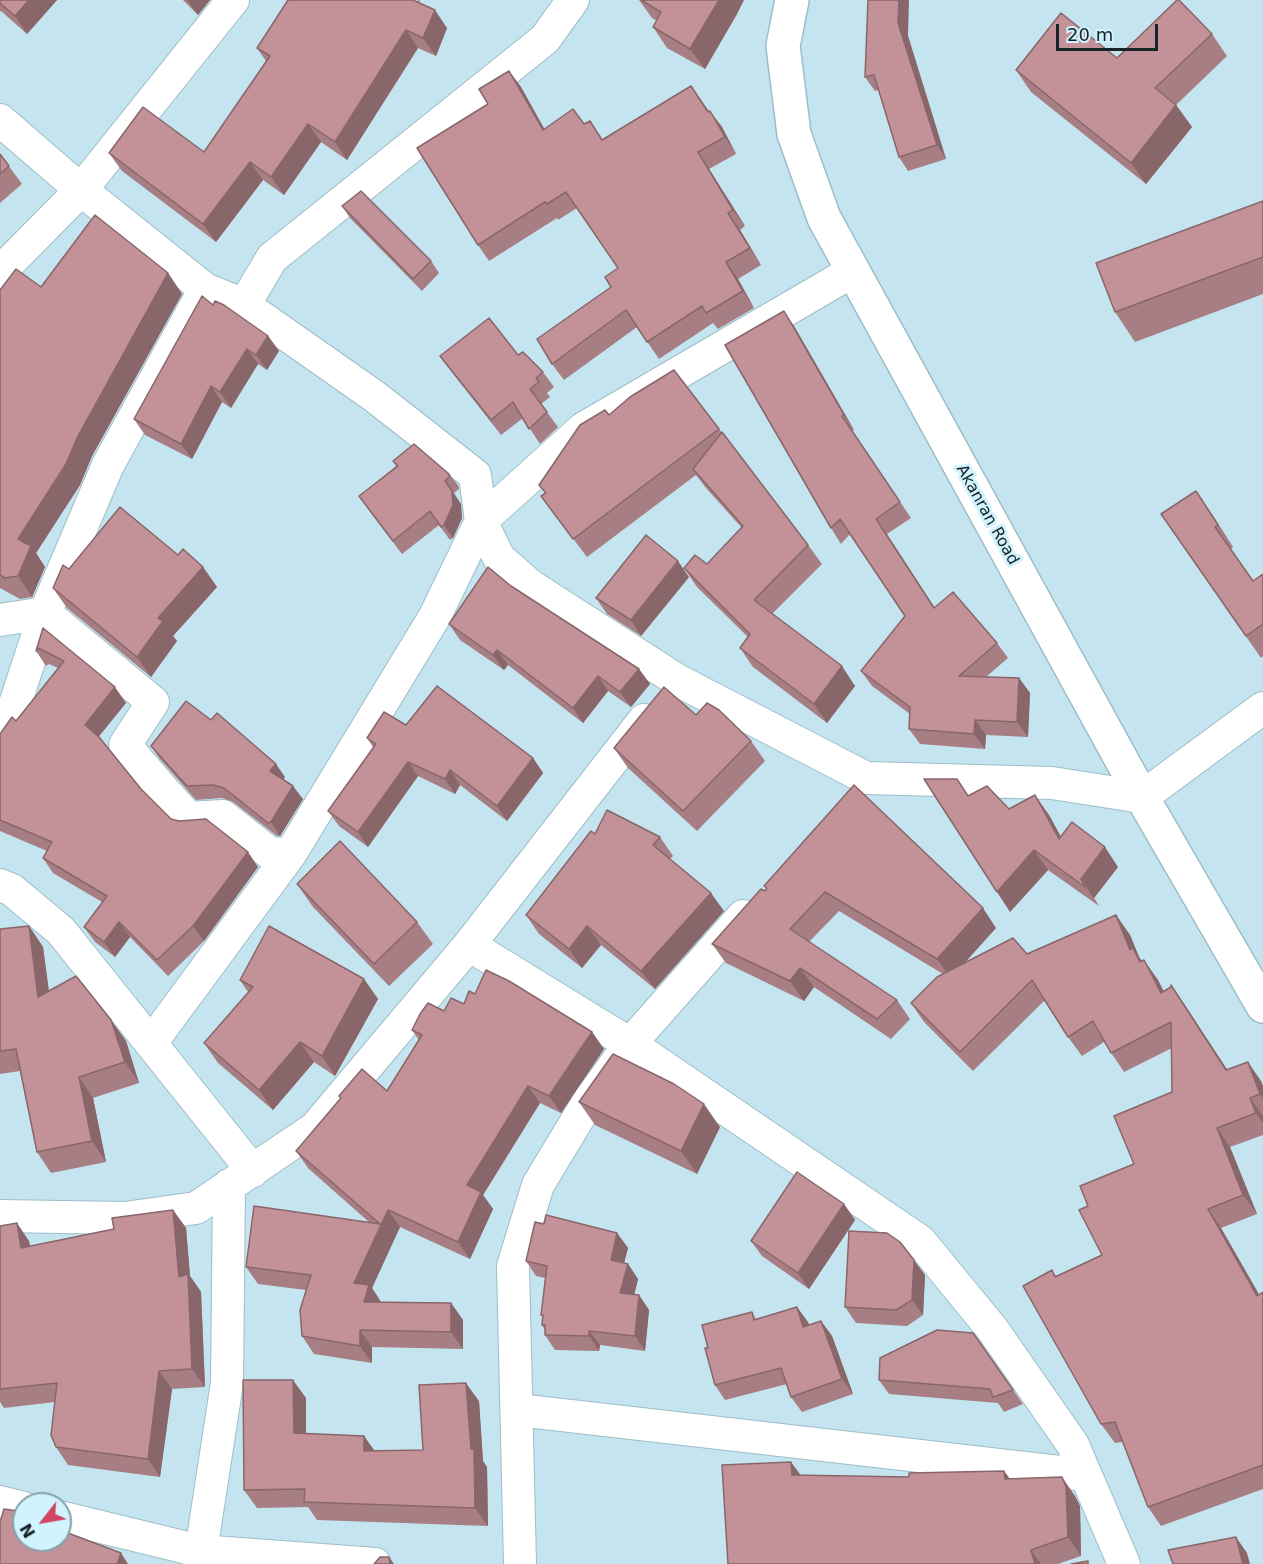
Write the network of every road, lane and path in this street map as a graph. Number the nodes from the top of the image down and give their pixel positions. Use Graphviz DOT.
graph roads {
  1 [pos="233,0"];
  2 [pos="573,0"];
  3 [pos="792,0"];
  4 [pos="0,120"];
  5 [pos="81,190"];
  6 [pos="853,271"];
  7 [pos="0,272"];
  8 [pos="205,289"];
  9 [pos="244,304"];
  10 [pos="481,520"];
  11 [pos="45,613"];
  12 [pos="0,620"];
  13 [pos="677,680"];
  14 [pos="1263,708"];
  15 [pos="0,736"];
  16 [pos="1142,798"];
  17 [pos="291,853"];
  18 [pos="0,885"];
  19 [pos="764,893"];
  20 [pos="469,945"];
  21 [pos="1263,1006"];
  22 [pos="151,1043"];
  23 [pos="630,1044"];
  24 [pos="241,1178"];
  25 [pos="0,1216"];
  26 [pos="518,1410"];
  27 [pos="1086,1475"];
  28 [pos="72,1521"];
  29 [pos="200,1558"];
  30 [pos="375,1564"];
  31 [pos="520,1564"];
  32 [pos="1124,1564"];
  1 -- 5 [label="street"];
  2 -- 9 [label="street"];
  3 -- 6 [label="main road, Akanran Road"];
  4 -- 5 [label="street"];
  5 -- 7 [label="street"];
  5 -- 8 [label="street"];
  6 -- 10 [label="street"];
  6 -- 16 [label="main road, Akanran Road"];
  8 -- 9 [label="street"];
  8 -- 11 [label="street"];
  9 -- 10 [label="street"];
  10 -- 13 [label="street"];
  10 -- 17 [label="street"];
  11 -- 12 [label="street"];
  11 -- 15 [label="street"];
  11 -- 17 [label="street"];
  13 -- 16 [label="street"];
  13 -- 20 [label="street"];
  14 -- 16 [label="street"];
  16 -- 21 [label="main road, Akanran Road"];
  17 -- 22 [label="street"];
  18 -- 22 [label="street"];
  19 -- 23 [label="street"];
  20 -- 23 [label="street"];
  20 -- 24 [label="street"];
  22 -- 24 [label="street"];
  23 -- 26 [label="street"];
  23 -- 27 [label="street"];
  24 -- 25 [label="street"];
  24 -- 29 [label="street"];
  26 -- 27 [label="street"];
  26 -- 31 [label="street"];
  27 -- 32 [label="street"];
  28 -- 29 [label="street"];
  29 -- 30 [label="street"];
}
